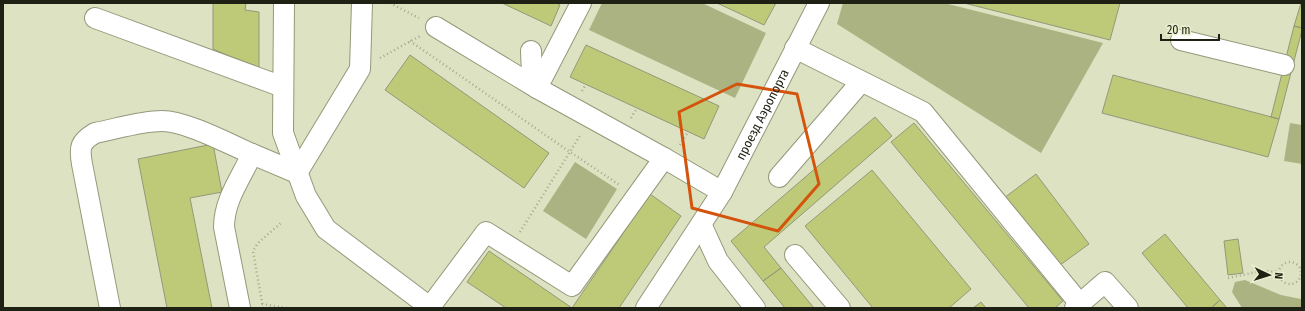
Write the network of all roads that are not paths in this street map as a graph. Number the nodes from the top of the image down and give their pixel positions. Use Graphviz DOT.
graph roads {
  1 [pos="284,3"];
  2 [pos="362,3"];
  3 [pos="581,3"];
  4 [pos="819,3"];
  5 [pos="95,18"];
  6 [pos="436,27"];
  7 [pos="1181,40"];
  8 [pos="795,48"];
  9 [pos="531,51"];
  10 [pos="1293,66"];
  11 [pos="861,82"];
  12 [pos="283,88"];
  13 [pos="537,88"];
  14 [pos="252,154"];
  15 [pos="664,158"];
  16 [pos="297,173"];
  17 [pos="779,177"];
  18 [pos="722,192"];
  19 [pos="701,224"];
  20 [pos="795,255"];
  21 [pos="1077,306"];
  22 [pos="240,307"];
  23 [pos="110,308"];
  24 [pos="430,308"];
  25 [pos="646,308"];
  26 [pos="755,308"];
  27 [pos="840,308"];
  28 [pos="1128,308"];
  1 -- 12 [label="street"];
  2 -- 16 [label="street"];
  3 -- 13 [label="street"];
  4 -- 8 [label="street, проезд Аэропорта"];
  5 -- 12 [label="street"];
  6 -- 13 [label="street"];
  7 -- 10 [label="street"];
  8 -- 11 [label="street"];
  8 -- 18 [label="street, проезд Аэропорта"];
  9 -- 13 [label="street"];
  11 -- 17 [label="street"];
  11 -- 21 [label="street"];
  12 -- 16 [label="street"];
  13 -- 15 [label="street"];
  14 -- 16 [label="street"];
  14 -- 22 [label="street"];
  14 -- 23 [label="street"];
  15 -- 18 [label="street"];
  15 -- 24 [label="street"];
  16 -- 24 [label="street"];
  18 -- 19 [label="street, проезд Аэропорта"];
  19 -- 25 [label="street, проезд Аэропорта"];
  19 -- 26 [label="street"];
  20 -- 27 [label="street"];
  21 -- 28 [label="street"];
}
